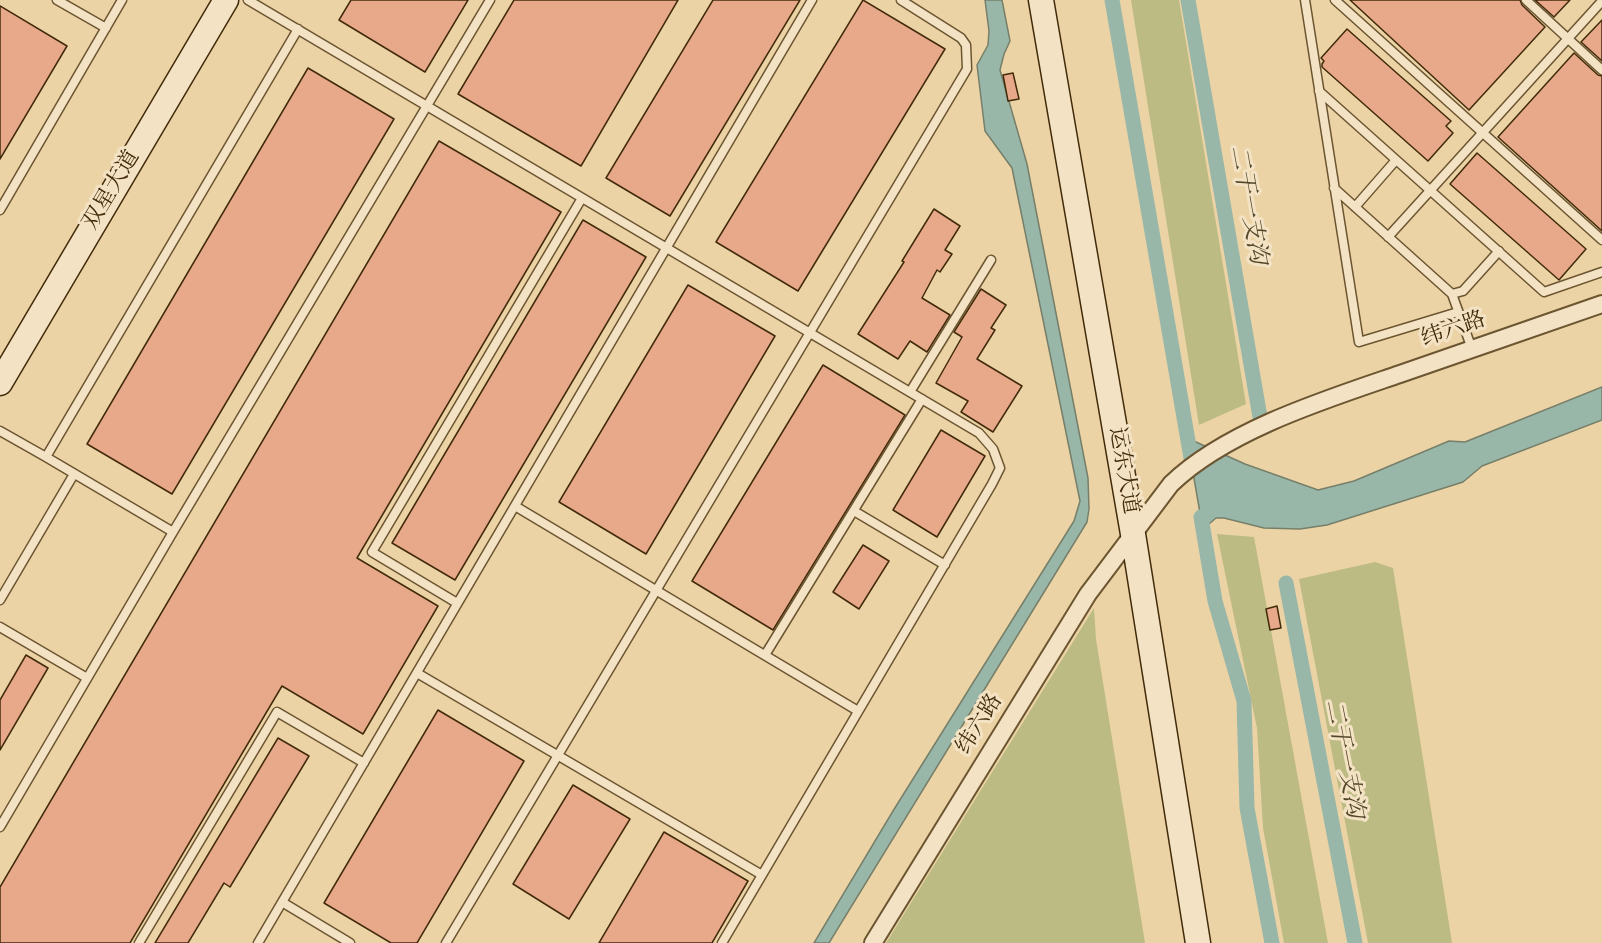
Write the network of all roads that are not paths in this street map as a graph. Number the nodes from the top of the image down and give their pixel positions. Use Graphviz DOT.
graph roads {
  1 [pos="57,0"];
  2 [pos="122,0"];
  3 [pos="209,0"];
  4 [pos="226,0"];
  5 [pos="248,0"];
  6 [pos="490,0"];
  7 [pos="812,0"];
  8 [pos="901,0"];
  9 [pos="1041,0"];
  10 [pos="1305,0"];
  11 [pos="1335,0"];
  12 [pos="1526,0"];
  13 [pos="1602,1"];
  14 [pos="106,28"];
  15 [pos="298,30"];
  16 [pos="1568,39"];
  17 [pos="1602,70"];
  18 [pos="1319,91"];
  19 [pos="427,106"];
  20 [pos="1482,132"];
  21 [pos="1396,160"];
  22 [pos="1334,188"];
  23 [pos="1430,190"];
  24 [pos="582,198"];
  25 [pos="1355,207"];
  26 [pos="0,210"];
  27 [pos="1388,237"];
  28 [pos="1602,240"];
  29 [pos="667,248"];
  30 [pos="1499,251"];
  31 [pos="991,260"];
  32 [pos="1602,272"];
  33 [pos="1452,294"];
  34 [pos="1602,304"];
  35 [pos="1458,312"];
  36 [pos="809,332"];
  37 [pos="1472,349"];
  38 [pos="0,357"];
  39 [pos="0,383"];
  40 [pos="910,392"];
  41 [pos="922,399"];
  42 [pos="0,431"];
  43 [pos="46,457"];
  44 [pos="74,474"];
  45 [pos="515,506"];
  46 [pos="854,511"];
  47 [pos="173,532"];
  48 [pos="1133,534"];
  49 [pos="945,565"];
  50 [pos="656,590"];
  51 [pos="0,600"];
  52 [pos="458,603"];
  53 [pos="0,627"];
  54 [pos="765,655"];
  55 [pos="417,673"];
  56 [pos="87,678"];
  57 [pos="858,711"];
  58 [pos="557,755"];
  59 [pos="364,763"];
  60 [pos="0,827"];
  61 [pos="762,875"];
  62 [pos="282,902"];
  63 [pos="139,943"];
  64 [pos="258,943"];
  65 [pos="350,943"];
  66 [pos="446,943"];
  67 [pos="722,943"];
  68 [pos="873,943"];
  69 [pos="1198,943"];
  1 -- 14 [label="lane"];
  2 -- 14 [label="lane"];
  3 -- 38 [label="street, 双星大道"];
  4 -- 39 [label="street, 双星大道"];
  5 -- 15 [label="lane"];
  6 -- 19 [label="lane"];
  7 -- 29 [label="lane"];
  8 -- 36 [label="lane"];
  9 -- 48 [label="street, 运东大道"];
  10 -- 18 [label="lane"];
  11 -- 20 [label="lane"];
  12 -- 16 [label="lane"];
  13 -- 16 [label="lane"];
  14 -- 26 [label="lane"];
  15 -- 19 [label="lane"];
  15 -- 43 [label="lane"];
  16 -- 17 [label="lane"];
  16 -- 20 [label="lane"];
  18 -- 21 [label="lane"];
  18 -- 22 [label="lane"];
  19 -- 24 [label="lane"];
  19 -- 47 [label="lane"];
  20 -- 23 [label="lane"];
  20 -- 28 [label="lane"];
  21 -- 23 [label="lane"];
  21 -- 25 [label="lane"];
  22 -- 25 [label="lane"];
  22 -- 35 [label="lane"];
  23 -- 27 [label="lane"];
  23 -- 30 [label="lane"];
  24 -- 29 [label="lane"];
  24 -- 52 [label="lane"];
  25 -- 27 [label="lane"];
  27 -- 33 [label="lane"];
  29 -- 36 [label="lane"];
  29 -- 45 [label="lane"];
  30 -- 32 [label="lane"];
  30 -- 33 [label="lane"];
  31 -- 40 [label="lane"];
  33 -- 35 [label="lane"];
  34 -- 37 [label="street, 纬六路"];
  35 -- 37 [label="lane"];
  36 -- 40 [label="lane"];
  36 -- 50 [label="lane"];
  37 -- 48 [label="street, 纬六路"];
  40 -- 41 [label="lane"];
  41 -- 46 [label="lane"];
  41 -- 49 [label="lane"];
  42 -- 43 [label="lane"];
  43 -- 44 [label="lane"];
  44 -- 47 [label="lane"];
  44 -- 51 [label="lane"];
  45 -- 50 [label="lane"];
  45 -- 52 [label="lane"];
  46 -- 49 [label="lane"];
  46 -- 54 [label="lane"];
  47 -- 56 [label="lane"];
  48 -- 68 [label="street, 纬六路"];
  48 -- 69 [label="street, 运东大道"];
  49 -- 57 [label="lane"];
  50 -- 54 [label="lane"];
  50 -- 58 [label="lane"];
  52 -- 55 [label="lane"];
  53 -- 56 [label="lane"];
  54 -- 57 [label="lane"];
  55 -- 58 [label="lane"];
  55 -- 59 [label="lane"];
  56 -- 60 [label="lane"];
  57 -- 61 [label="lane"];
  58 -- 61 [label="lane"];
  58 -- 66 [label="lane"];
  59 -- 62 [label="lane"];
  59 -- 63 [label="lane"];
  61 -- 67 [label="lane"];
  62 -- 64 [label="lane"];
  62 -- 65 [label="lane"];
}
